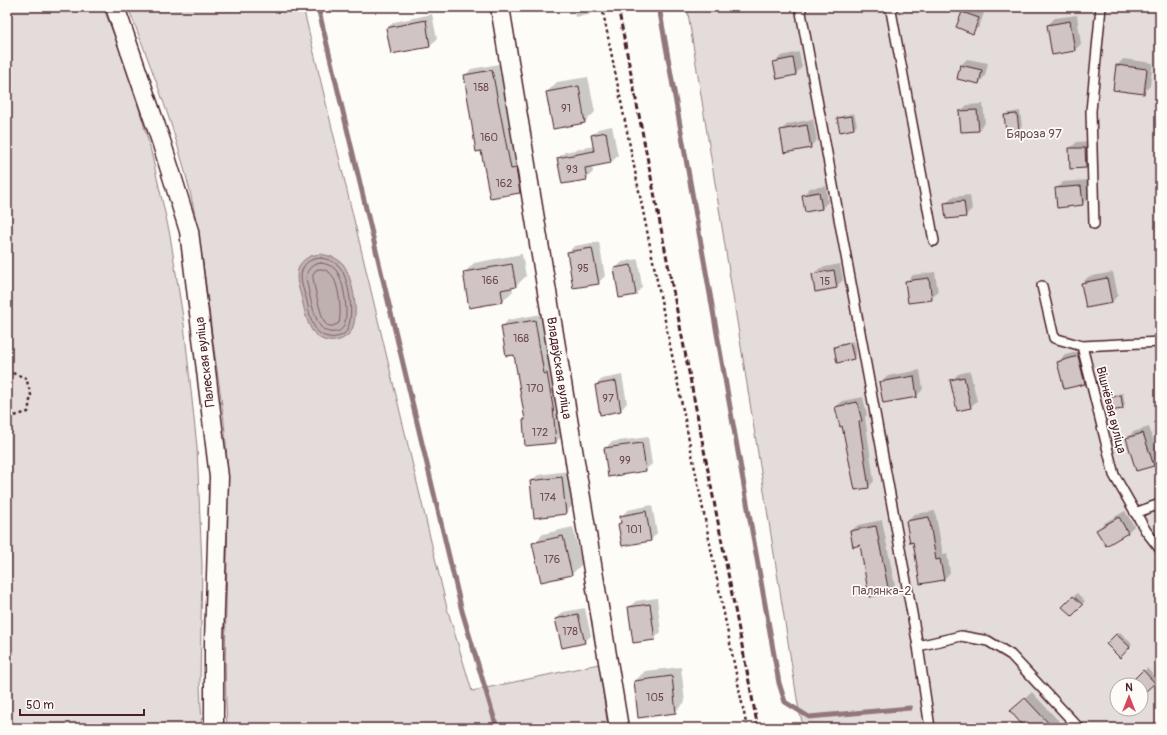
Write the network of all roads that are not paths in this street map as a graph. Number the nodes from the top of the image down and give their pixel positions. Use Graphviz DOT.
graph roads {
  1 [pos="115,7"];
  2 [pos="500,7"];
  3 [pos="800,7"];
  4 [pos="893,7"];
  5 [pos="1101,7"];
  6 [pos="1094,224"];
  7 [pos="934,241"];
  8 [pos="1042,286"];
  9 [pos="1160,342"];
  10 [pos="1082,346"];
  11 [pos="1160,504"];
  12 [pos="1135,513"];
  13 [pos="1160,549"];
  14 [pos="918,646"];
  15 [pos="929,727"];
  16 [pos="214,728"];
  17 [pos="619,728"];
  18 [pos="1079,728"];
  1 -- 16 [label="street, Палеская вуліца"];
  2 -- 17 [label="street, Владаўская вуліца"];
  3 -- 14 [label="lane"];
  4 -- 7 [label="lane"];
  5 -- 6 [label="lane"];
  8 -- 10 [label="lane"];
  9 -- 10 [label="lane"];
  10 -- 12 [label="lane, Вішнёвая вуліца"];
  11 -- 12 [label="lane"];
  12 -- 13 [label="lane, Вішнёвая вуліца"];
  14 -- 15 [label="lane"];
  14 -- 18 [label="lane"];
}
